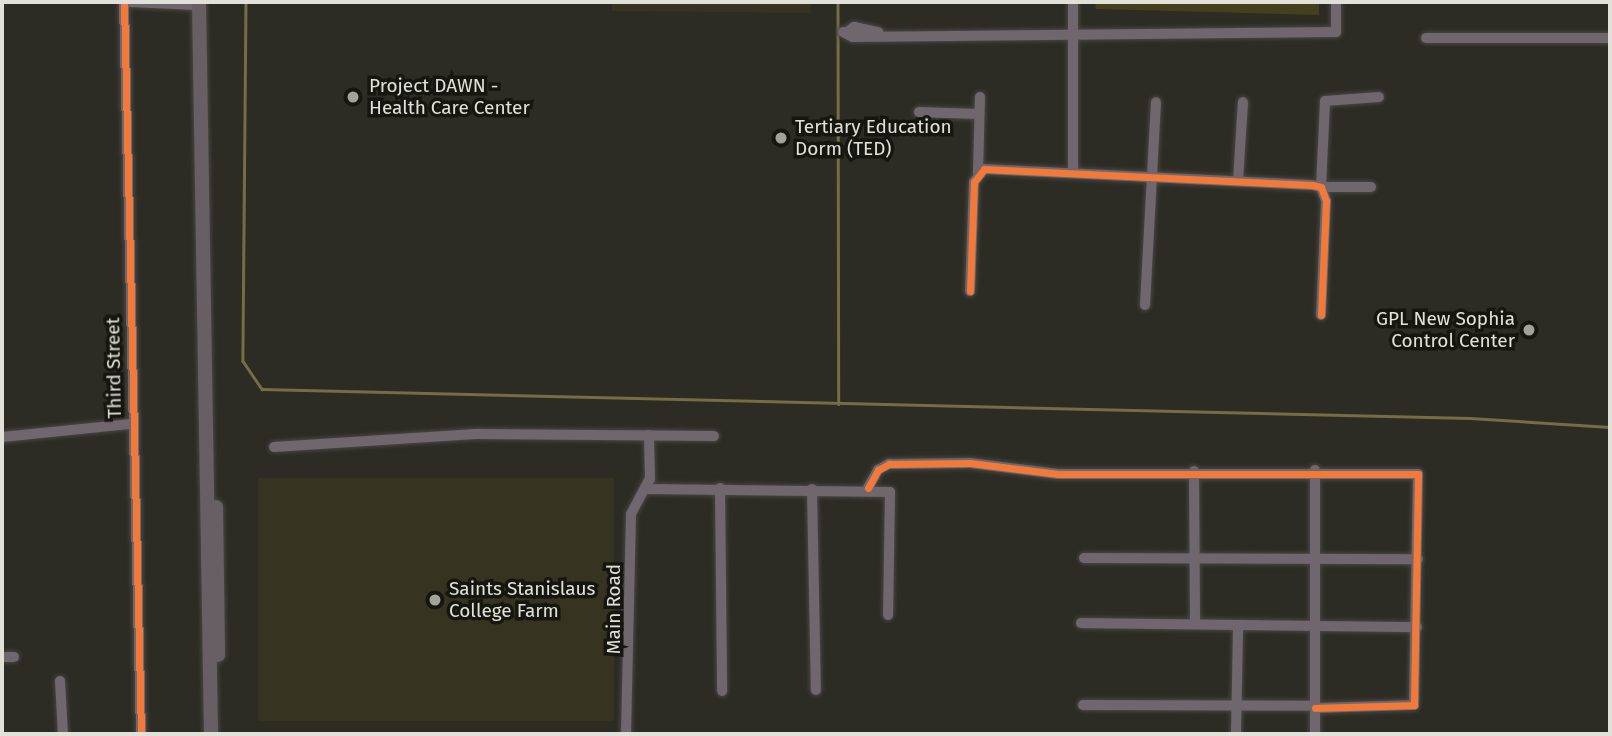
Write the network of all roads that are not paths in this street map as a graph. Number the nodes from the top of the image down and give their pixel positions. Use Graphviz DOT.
graph roads {
  1 [pos="124,2"];
  2 [pos="130,2"];
  3 [pos="1073,2"];
  4 [pos="1336,2"];
  5 [pos="201,3"];
  6 [pos="845,32"];
  7 [pos="1072,34"];
  8 [pos="1426,38"];
  9 [pos="1610,38"];
  10 [pos="980,97"];
  11 [pos="1379,97"];
  12 [pos="1156,102"];
  13 [pos="1242,102"];
  14 [pos="919,112"];
  15 [pos="977,114"];
  16 [pos="1073,171"];
  17 [pos="978,173"];
  18 [pos="1152,176"];
  19 [pos="1238,181"];
  20 [pos="1321,187"];
  21 [pos="1371,187"];
  22 [pos="971,291"];
  23 [pos="1145,305"];
  24 [pos="1321,315"];
  25 [pos="131,424"];
  26 [pos="649,435"];
  27 [pos="714,436"];
  28 [pos="2,437"];
  29 [pos="274,447"];
  30 [pos="1315,470"];
  31 [pos="1194,471"];
  32 [pos="720,488"];
  33 [pos="868,488"];
  34 [pos="647,489"];
  35 [pos="812,489"];
  36 [pos="1084,558"];
  37 [pos="1315,558"];
  38 [pos="1195,559"];
  39 [pos="1418,559"];
  40 [pos="888,615"];
  41 [pos="1081,623"];
  42 [pos="1195,624"];
  43 [pos="1238,625"];
  44 [pos="1316,626"];
  45 [pos="1417,627"];
  46 [pos="2,657"];
  47 [pos="14,657"];
  48 [pos="60,681"];
  49 [pos="816,690"];
  50 [pos="722,691"];
  51 [pos="1083,705"];
  52 [pos="1237,705"];
  53 [pos="1315,707"];
  54 [pos="64,734"];
  55 [pos="141,734"];
  56 [pos="211,734"];
  57 [pos="220,734"];
  58 [pos="626,734"];
  59 [pos="1236,734"];
  60 [pos="1315,734"];
  1 -- 25 [label="street, Third Street"];
  2 -- 5 [label="street"];
  3 -- 7 [label="street"];
  4 -- 7 [label="street"];
  5 -- 56 [label="main road"];
  5 -- 57 [label="main road"];
  6 -- 7 [label="street"];
  7 -- 16 [label="street"];
  8 -- 9 [label="street"];
  10 -- 15 [label="street"];
  11 -- 20 [label="street"];
  12 -- 18 [label="street"];
  13 -- 19 [label="street"];
  14 -- 15 [label="street"];
  15 -- 17 [label="street"];
  16 -- 17 [label="street"];
  16 -- 18 [label="street"];
  17 -- 22 [label="street"];
  18 -- 19 [label="street"];
  18 -- 23 [label="street"];
  19 -- 20 [label="street"];
  20 -- 21 [label="street"];
  20 -- 24 [label="street"];
  25 -- 28 [label="street"];
  25 -- 55 [label="street, Third Street"];
  26 -- 27 [label="street"];
  26 -- 29 [label="street"];
  26 -- 34 [label="street"];
  30 -- 31 [label="street"];
  30 -- 37 [label="street"];
  30 -- 39 [label="street"];
  31 -- 33 [label="street"];
  31 -- 38 [label="street"];
  32 -- 34 [label="street"];
  32 -- 35 [label="street"];
  32 -- 50 [label="street"];
  33 -- 35 [label="street"];
  33 -- 40 [label="street"];
  34 -- 58 [label="street, Main Road"];
  35 -- 49 [label="street"];
  36 -- 38 [label="street"];
  37 -- 38 [label="street"];
  37 -- 39 [label="street"];
  37 -- 44 [label="street"];
  38 -- 42 [label="street"];
  39 -- 45 [label="street"];
  41 -- 42 [label="street"];
  42 -- 43 [label="street"];
  43 -- 44 [label="street"];
  43 -- 52 [label="street"];
  44 -- 45 [label="street"];
  44 -- 53 [label="street"];
  45 -- 53 [label="street"];
  46 -- 47 [label="street"];
  48 -- 54 [label="street"];
  51 -- 52 [label="street"];
  52 -- 53 [label="street"];
  52 -- 59 [label="street"];
  53 -- 60 [label="street"];
}
